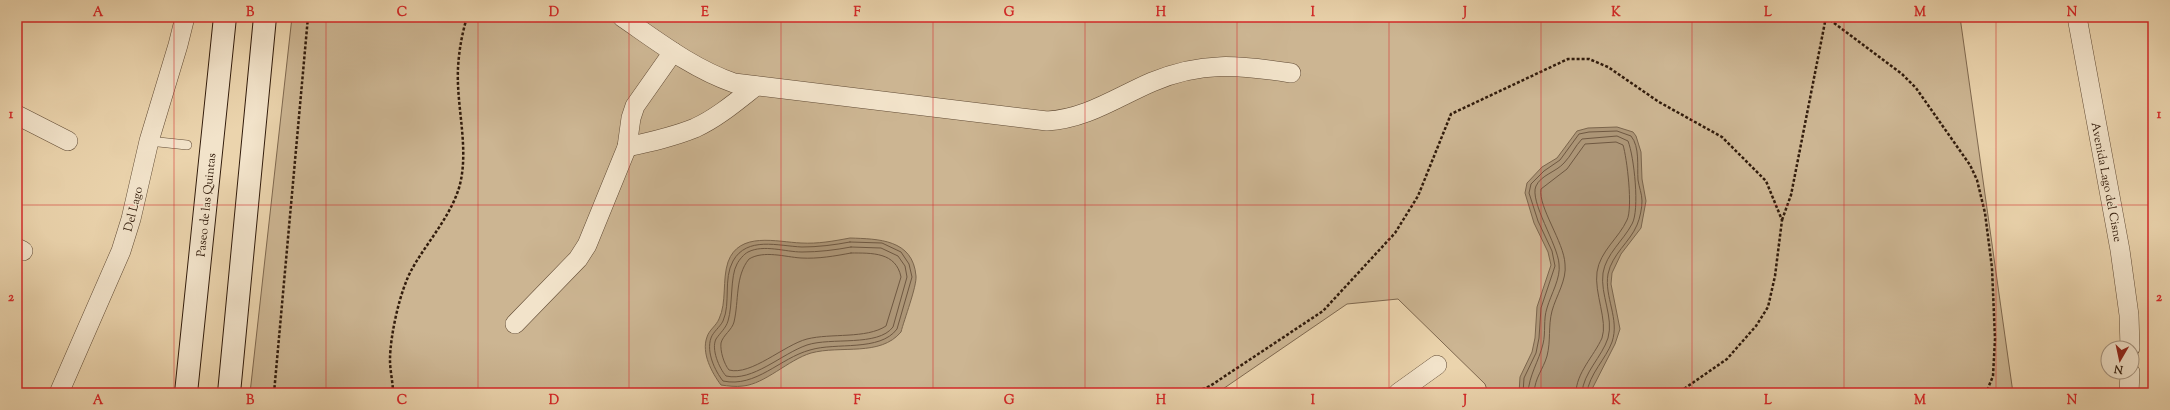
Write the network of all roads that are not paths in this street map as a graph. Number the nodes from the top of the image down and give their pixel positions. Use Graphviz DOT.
graph roads {
  1 [pos="184,17"];
  2 [pos="225,17"];
  3 [pos="265,17"];
  4 [pos="622,17"];
  5 [pos="2077,17"];
  6 [pos="673,52"];
  7 [pos="1291,73"];
  8 [pos="756,86"];
  9 [pos="17,116"];
  10 [pos="68,140"];
  11 [pos="149,141"];
  12 [pos="187,145"];
  13 [pos="627,147"];
  14 [pos="515,324"];
  15 [pos="2130,340"];
  16 [pos="1437,365"];
  17 [pos="2130,380"];
  18 [pos="59,393"];
  19 [pos="186,393"];
  20 [pos="228,393"];
  21 [pos="1398,393"];
  22 [pos="2129,393"];
  1 -- 11 [label="street, Del Lago"];
  2 -- 19 [label="main road, Paseo de las Quintas"];
  3 -- 20 [label="main road"];
  4 -- 6 [label="street"];
  5 -- 15 [label="street, Avenida Lago del Cisne"];
  6 -- 8 [label="street"];
  6 -- 13 [label="street"];
  7 -- 8 [label="street"];
  8 -- 13 [label="street"];
  9 -- 10 [label="street"];
  11 -- 12 [label="lane"];
  11 -- 18 [label="street, Del Lago"];
  13 -- 14 [label="street"];
  16 -- 21 [label="street"];
  17 -- 22 [label="street"];
}
